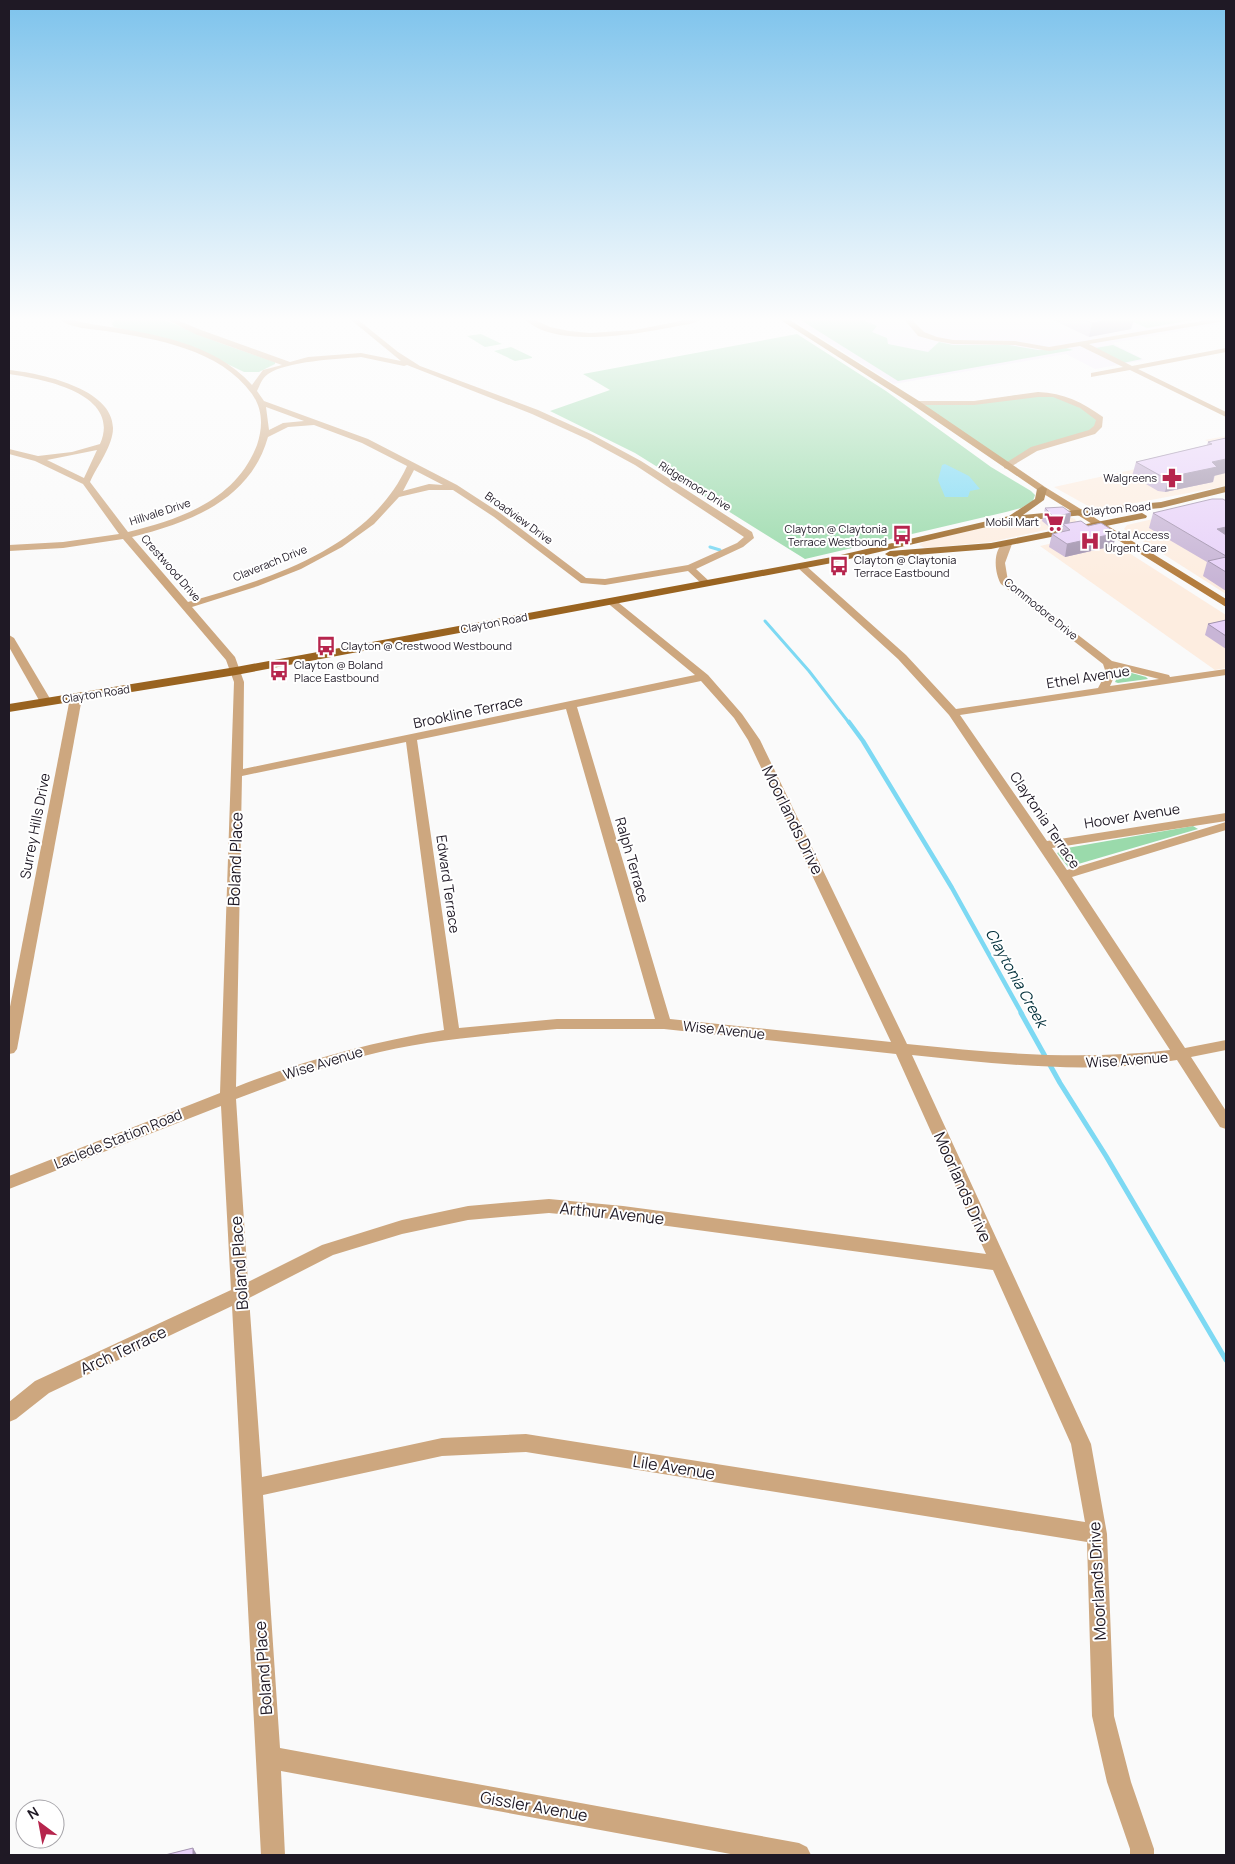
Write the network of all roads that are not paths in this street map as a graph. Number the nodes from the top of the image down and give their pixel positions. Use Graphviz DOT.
graph roads {
  1 [pos="99,406"];
  2 [pos="264,406"];
  3 [pos="271,406"];
  4 [pos="519,406"];
  5 [pos="920,406"];
  6 [pos="1084,406"];
  7 [pos="1208,406"];
  8 [pos="1226,415"];
  9 [pos="319,423"];
  10 [pos="265,434"];
  11 [pos="101,446"];
  12 [pos="9,452"];
  13 [pos="38,459"];
  14 [pos="412,464"];
  15 [pos="1007,466"];
  16 [pos="86,482"];
  17 [pos="457,488"];
  18 [pos="1042,489"];
  19 [pos="1226,489"];
  20 [pos="397,494"];
  21 [pos="1226,498"];
  22 [pos="1080,513"];
  23 [pos="1008,519"];
  24 [pos="1099,524"];
  25 [pos="126,535"];
  26 [pos="1006,544"];
  27 [pos="9,548"];
  28 [pos="832,560"];
  29 [pos="801,566"];
  30 [pos="690,568"];
  31 [pos="706,583"];
  32 [pos="610,601"];
  33 [pos="1226,604"];
  34 [pos="188,606"];
  35 [pos="9,638"];
  36 [pos="1108,663"];
  37 [pos="236,671"];
  38 [pos="1226,672"];
  39 [pos="704,677"];
  40 [pos="1179,679"];
  41 [pos="1103,690"];
  42 [pos="76,698"];
  43 [pos="46,702"];
  44 [pos="571,706"];
  45 [pos="9,708"];
  46 [pos="954,713"];
  47 [pos="411,739"];
  48 [pos="237,774"];
  49 [pos="1226,817"];
  50 [pos="1226,826"];
  51 [pos="1043,846"];
  52 [pos="1064,875"];
  53 [pos="664,1024"];
  54 [pos="452,1034"];
  55 [pos="1226,1046"];
  56 [pos="9,1049"];
  57 [pos="902,1050"];
  58 [pos="1181,1056"];
  59 [pos="228,1095"];
  60 [pos="1226,1122"];
  61 [pos="9,1183"];
  62 [pos="997,1263"];
  63 [pos="241,1294"];
  64 [pos="9,1413"];
  65 [pos="252,1488"];
  66 [pos="1097,1534"];
  67 [pos="269,1757"];
  68 [pos="1142,1852"];
  69 [pos="273,1855"];
  70 [pos="799,1855"];
  1 -- 11 [label="street"];
  2 -- 10 [label="street, Hillvale Drive"];
  3 -- 9 [label="street, Broadview Drive"];
  4 -- 30 [label="street, Ridgemoor Drive"];
  5 -- 15 [label="main road"];
  6 -- 15 [label="street"];
  7 -- 8 [label="street"];
  9 -- 10 [label="street, Broadview Drive"];
  9 -- 14 [label="street, Broadview Drive"];
  10 -- 25 [label="street, Hillvale Drive"];
  11 -- 13 [label="street, Crestwood Drive"];
  11 -- 16 [label="street"];
  12 -- 13 [label="street, Crestwood Drive"];
  13 -- 16 [label="street, Crestwood Drive"];
  14 -- 17 [label="street, Broadview Drive"];
  14 -- 20 [label="street, Claverach Drive"];
  15 -- 18 [label="main road"];
  16 -- 25 [label="street, Crestwood Drive"];
  17 -- 20 [label="street"];
  17 -- 30 [label="street, Broadview Drive"];
  18 -- 22 [label="main road"];
  18 -- 23 [label="main road"];
  19 -- 22 [label="main road, Clayton Road"];
  20 -- 34 [label="street, Claverach Drive"];
  21 -- 24 [label="main road, Clayton Road"];
  22 -- 23 [label="main road, Clayton Road"];
  22 -- 24 [label="main road"];
  23 -- 28 [label="main road, Clayton Road"];
  24 -- 26 [label="main road, Clayton Road"];
  24 -- 33 [label="main road"];
  25 -- 27 [label="street, Hillvale Drive"];
  25 -- 34 [label="street, Crestwood Drive"];
  26 -- 28 [label="main road, Clayton Road"];
  26 -- 36 [label="street, Commodore Drive"];
  28 -- 29 [label="main road, Clayton Road"];
  29 -- 31 [label="main road, Clayton Road"];
  29 -- 46 [label="street, Claytonia Terrace"];
  30 -- 31 [label="street"];
  31 -- 32 [label="main road, Clayton Road"];
  32 -- 37 [label="main road, Clayton Road"];
  32 -- 39 [label="street, Moorlands Drive"];
  34 -- 37 [label="street, Crestwood Drive"];
  35 -- 43 [label="street"];
  36 -- 40 [label="street, Commodore Drive"];
  36 -- 41 [label="street"];
  37 -- 42 [label="main road, Clayton Road"];
  37 -- 48 [label="street, Boland Place"];
  38 -- 40 [label="street, Ethel Avenue"];
  39 -- 44 [label="street, Brookline Terrace"];
  39 -- 57 [label="street, Moorlands Drive"];
  40 -- 41 [label="street, Ethel Avenue"];
  41 -- 46 [label="street, Ethel Avenue"];
  42 -- 43 [label="main road, Clayton Road"];
  42 -- 56 [label="street, Surrey Hills Drive"];
  43 -- 45 [label="main road, Clayton Road"];
  44 -- 47 [label="street, Brookline Terrace"];
  44 -- 53 [label="street, Ralph Terrace"];
  46 -- 51 [label="street, Claytonia Terrace"];
  47 -- 48 [label="street, Brookline Terrace"];
  47 -- 54 [label="street, Edward Terrace"];
  48 -- 59 [label="street, Boland Place"];
  49 -- 51 [label="street, Hoover Avenue"];
  50 -- 52 [label="street"];
  51 -- 52 [label="street, Claytonia Terrace"];
  52 -- 58 [label="street, Claytonia Terrace"];
  53 -- 54 [label="street, Wise Avenue"];
  53 -- 57 [label="street, Wise Avenue"];
  54 -- 59 [label="street, Wise Avenue"];
  55 -- 58 [label="street, Wise Avenue"];
  57 -- 58 [label="street, Wise Avenue"];
  57 -- 62 [label="street, Moorlands Drive"];
  58 -- 60 [label="street, Claytonia Terrace"];
  59 -- 61 [label="street, Laclede Station Road"];
  59 -- 63 [label="street, Boland Place"];
  62 -- 63 [label="street, Arthur Avenue"];
  62 -- 66 [label="street, Moorlands Drive"];
  63 -- 64 [label="street, Arch Terrace"];
  63 -- 65 [label="street, Boland Place"];
  65 -- 66 [label="street, Lile Avenue"];
  65 -- 67 [label="street, Boland Place"];
  66 -- 68 [label="street, Moorlands Drive"];
  67 -- 69 [label="street, Boland Place"];
  67 -- 70 [label="street, Gissler Avenue"];
}
